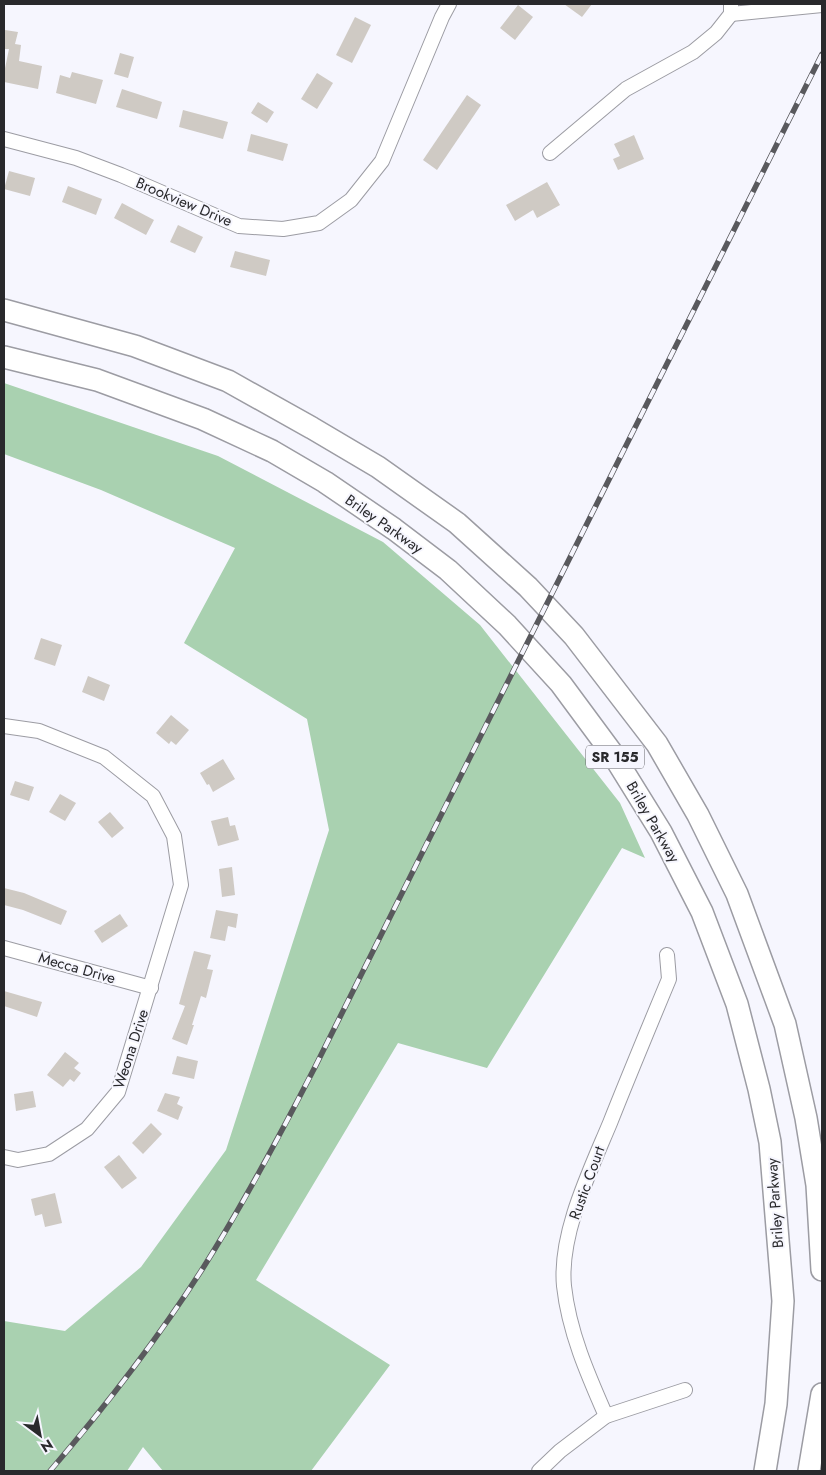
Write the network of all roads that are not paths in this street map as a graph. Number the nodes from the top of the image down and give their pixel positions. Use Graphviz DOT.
graph roads {
  1 [pos="449,4"];
  2 [pos="822,5"];
  3 [pos="731,9"];
  4 [pos="4,139"];
  5 [pos="550,153"];
  6 [pos="4,310"];
  7 [pos="4,357"];
  8 [pos="4,726"];
  9 [pos="4,948"];
  10 [pos="667,955"];
  11 [pos="150,988"];
  12 [pos="4,1158"];
  13 [pos="822,1270"];
  14 [pos="685,1390"];
  15 [pos="822,1394"];
  16 [pos="606,1416"];
  17 [pos="539,1471"];
  18 [pos="765,1471"];
  19 [pos="809,1471"];
  1 -- 4 [label="street, Brookview Drive"];
  2 -- 3 [label="street"];
  3 -- 5 [label="street"];
  6 -- 13 [label="highway, SR 155"];
  7 -- 18 [label="highway, Briley Parkway / SR 155"];
  8 -- 11 [label="street, Weona Drive"];
  9 -- 11 [label="street, Mecca Drive"];
  10 -- 16 [label="street, Rustic Court"];
  11 -- 12 [label="street, Weona Drive"];
  14 -- 16 [label="street"];
  15 -- 19 [label="highway"];
  16 -- 17 [label="street"];
}
